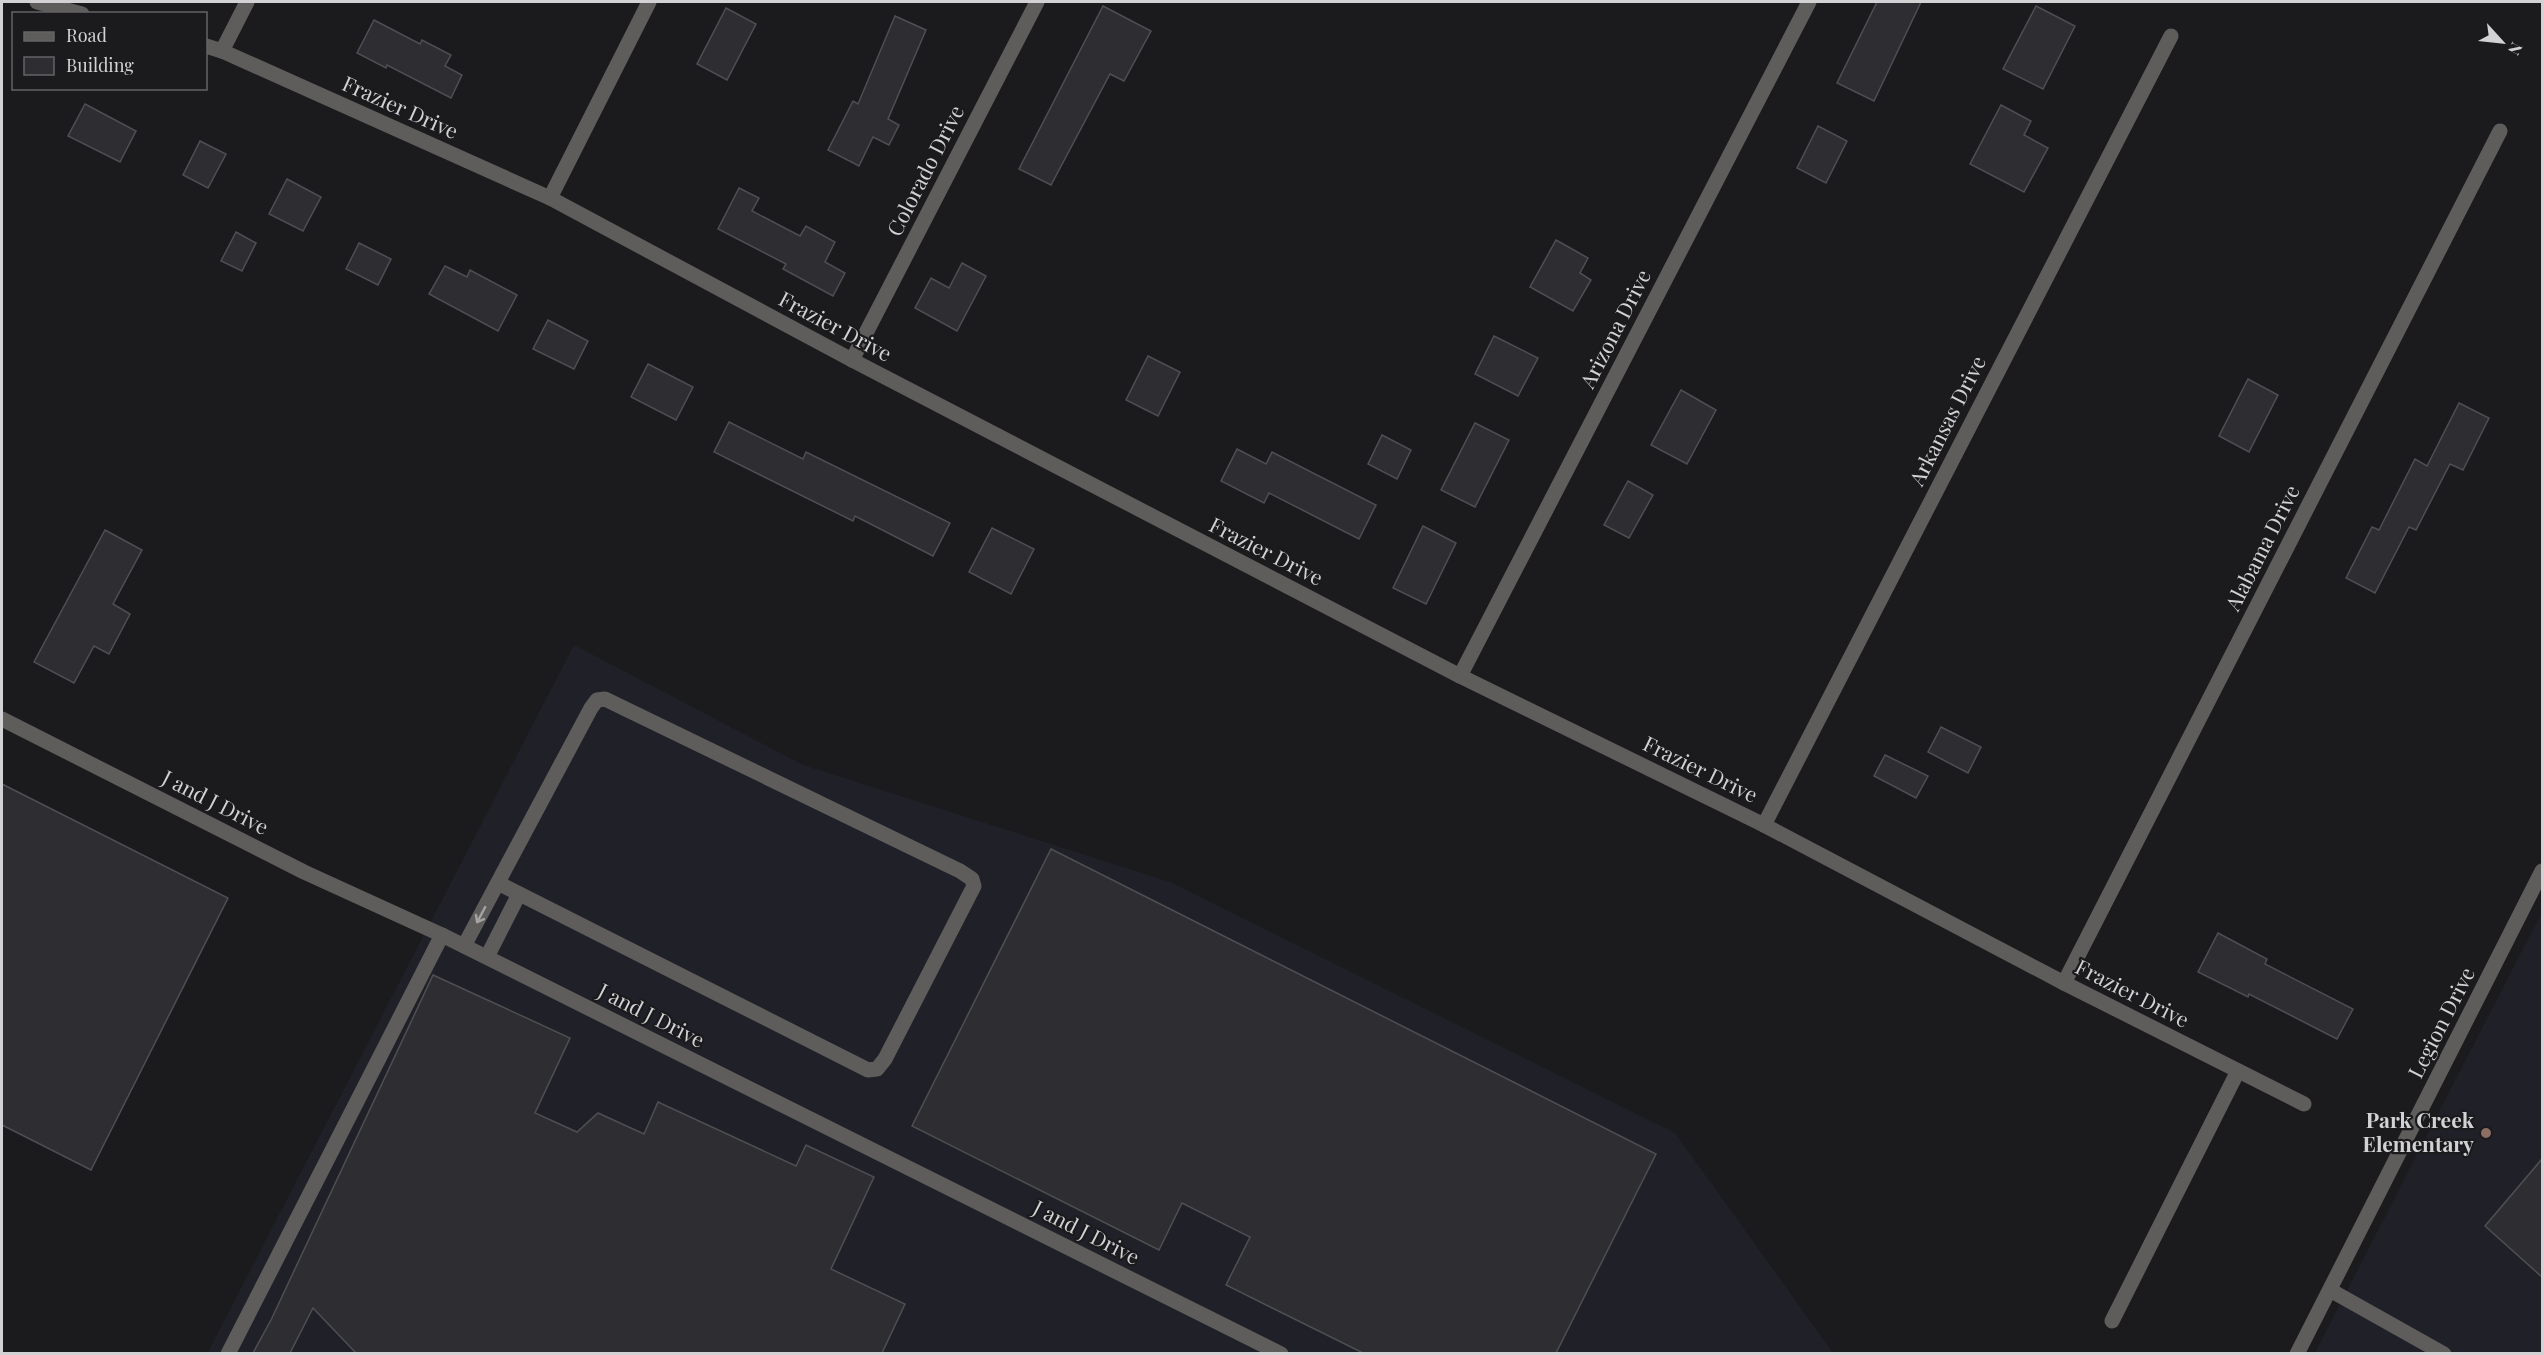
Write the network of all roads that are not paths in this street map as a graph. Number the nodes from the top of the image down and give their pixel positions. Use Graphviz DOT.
graph roads {
  1 [pos="37,2"];
  2 [pos="247,2"];
  3 [pos="649,2"];
  4 [pos="1037,2"];
  5 [pos="1809,2"];
  6 [pos="74,12"];
  7 [pos="2171,36"];
  8 [pos="207,46"];
  9 [pos="222,51"];
  10 [pos="2500,131"];
  11 [pos="550,198"];
  12 [pos="852,360"];
  13 [pos="1460,676"];
  14 [pos="2,719"];
  15 [pos="1764,825"];
  16 [pos="2542,871"];
  17 [pos="498,883"];
  18 [pos="519,894"];
  19 [pos="442,935"];
  20 [pos="464,946"];
  21 [pos="486,957"];
  22 [pos="2064,983"];
  23 [pos="2238,1071"];
  24 [pos="2304,1104"];
  25 [pos="2330,1290"];
  26 [pos="2112,1322"];
  27 [pos="228,1353"];
  28 [pos="1281,1353"];
  29 [pos="2297,1353"];
  30 [pos="2444,1353"];
  1 -- 6 [label="street"];
  2 -- 9 [label="street"];
  3 -- 11 [label="street"];
  4 -- 12 [label="street, Colorado Drive"];
  5 -- 13 [label="street, Arizona Drive"];
  7 -- 15 [label="street, Arkansas Drive"];
  8 -- 9 [label="street, Frazier Drive"];
  9 -- 11 [label="street, Frazier Drive"];
  10 -- 22 [label="street, Alabama Drive"];
  11 -- 12 [label="street, Frazier Drive"];
  12 -- 13 [label="street, Frazier Drive"];
  13 -- 15 [label="street, Frazier Drive"];
  14 -- 19 [label="street, J and J Drive"];
  15 -- 22 [label="street, Frazier Drive"];
  16 -- 25 [label="street, Legion Drive"];
  17 -- 18 [label="street"];
  17 -- 18 [label="street"];
  17 -- 20 [label="street, one-way"];
  18 -- 21 [label="street"];
  19 -- 20 [label="street, J and J Drive"];
  19 -- 27 [label="street"];
  20 -- 21 [label="street, J and J Drive"];
  21 -- 28 [label="street, J and J Drive"];
  22 -- 23 [label="street, Frazier Drive"];
  23 -- 24 [label="street, Frazier Drive"];
  23 -- 26 [label="street"];
  25 -- 29 [label="street, Legion Drive"];
  25 -- 30 [label="street"];
}
